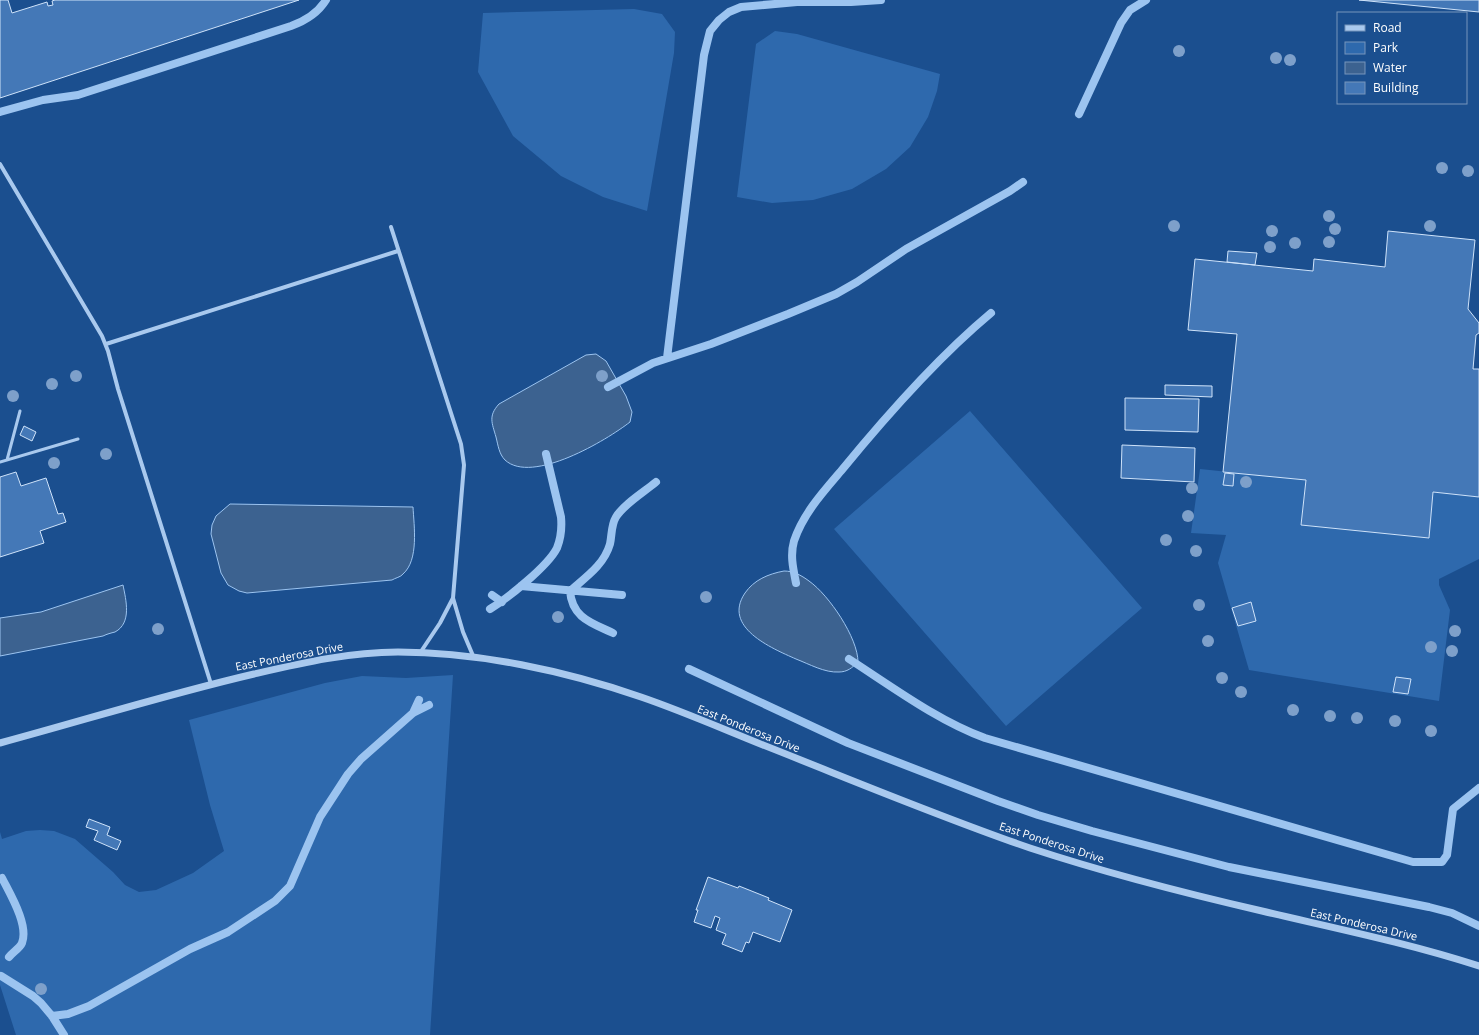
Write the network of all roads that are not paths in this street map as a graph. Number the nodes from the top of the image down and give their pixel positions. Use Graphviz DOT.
graph roads {
  1 [pos="0,164"];
  2 [pos="391,228"];
  3 [pos="398,252"];
  4 [pos="106,344"];
  5 [pos="20,411"];
  6 [pos="78,439"];
  7 [pos="7,460"];
  8 [pos="0,462"];
  9 [pos="453,598"];
  10 [pos="420,653"];
  11 [pos="474,658"];
  12 [pos="211,684"];
  13 [pos="0,743"];
  14 [pos="1479,966"];
  1 -- 4 [label="street"];
  2 -- 3 [label="street"];
  3 -- 4 [label="street"];
  3 -- 9 [label="street"];
  4 -- 12 [label="street"];
  5 -- 7 [label="lane"];
  6 -- 7 [label="lane"];
  7 -- 8 [label="lane"];
  9 -- 10 [label="street"];
  9 -- 11 [label="street"];
  10 -- 11 [label="street, East Ponderosa Drive"];
  10 -- 12 [label="street, East Ponderosa Drive"];
  11 -- 14 [label="street, East Ponderosa Drive"];
  12 -- 13 [label="street, East Ponderosa Drive"];
}
